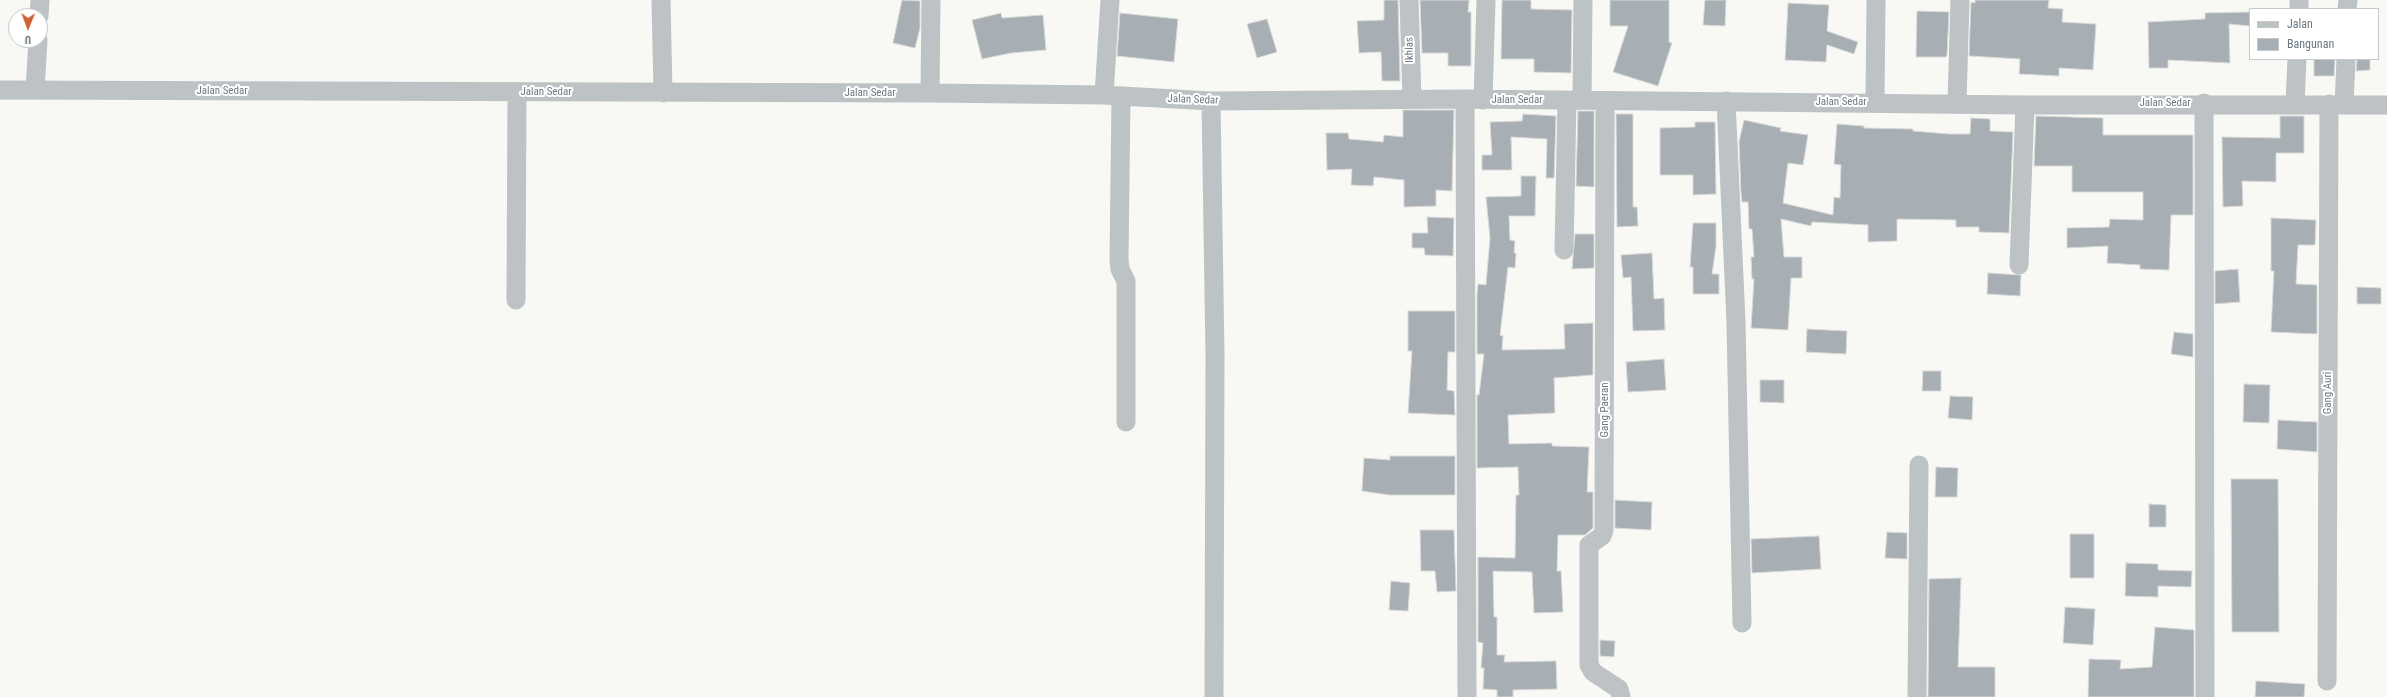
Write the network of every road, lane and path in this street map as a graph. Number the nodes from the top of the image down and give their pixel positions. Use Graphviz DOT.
graph roads {
  1 [pos="661,0"];
  2 [pos="931,0"];
  3 [pos="1110,0"];
  4 [pos="1409,0"];
  5 [pos="1486,0"];
  6 [pos="1583,0"];
  7 [pos="1876,0"];
  8 [pos="1960,0"];
  9 [pos="38,48"];
  10 [pos="2297,60"];
  11 [pos="2346,60"];
  12 [pos="0,90"];
  13 [pos="35,90"];
  14 [pos="517,92"];
  15 [pos="663,92"];
  16 [pos="930,93"];
  17 [pos="1112,96"];
  18 [pos="1412,99"];
  19 [pos="1465,99"];
  20 [pos="1484,100"];
  21 [pos="1574,100"];
  22 [pos="1605,100"];
  23 [pos="1211,101"];
  24 [pos="1726,101"];
  25 [pos="1875,102"];
  26 [pos="1956,103"];
  27 [pos="2204,103"];
  28 [pos="2295,104"];
  29 [pos="2336,104"];
  30 [pos="2025,105"];
  31 [pos="2387,105"];
  32 [pos="1564,250"];
  33 [pos="2019,265"];
  34 [pos="516,300"];
  35 [pos="1126,422"];
  36 [pos="1919,465"];
  37 [pos="1742,623"];
  38 [pos="2327,681"];
  39 [pos="1214,697"];
  40 [pos="1467,697"];
  41 [pos="1621,697"];
  42 [pos="1918,697"];
  43 [pos="2205,697"];
  1 -- 15 [label="street"];
  2 -- 16 [label="street"];
  3 -- 17 [label="street"];
  4 -- 18 [label="street, Ikhlas"];
  5 -- 20 [label="street"];
  6 -- 21 [label="street"];
  7 -- 25 [label="street"];
  8 -- 26 [label="street"];
  9 -- 13 [label="street"];
  10 -- 28 [label="street"];
  11 -- 29 [label="street, Gang Auri"];
  12 -- 13 [label="street, Jalan Sedar"];
  13 -- 14 [label="street, Jalan Sedar"];
  14 -- 15 [label="street, Jalan Sedar"];
  14 -- 34 [label="street"];
  15 -- 16 [label="street, Jalan Sedar"];
  16 -- 17 [label="street, Jalan Sedar"];
  17 -- 23 [label="street, Jalan Sedar"];
  17 -- 35 [label="street"];
  18 -- 19 [label="street, Jalan Sedar"];
  18 -- 23 [label="street, Jalan Sedar"];
  19 -- 20 [label="street, Jalan Sedar"];
  19 -- 40 [label="street"];
  20 -- 21 [label="street, Jalan Sedar"];
  21 -- 22 [label="street, Jalan Sedar"];
  21 -- 32 [label="street"];
  22 -- 24 [label="street, Jalan Sedar"];
  22 -- 41 [label="street, Gang Paeran"];
  23 -- 39 [label="street"];
  24 -- 25 [label="street, Jalan Sedar"];
  24 -- 37 [label="street"];
  25 -- 26 [label="street, Jalan Sedar"];
  26 -- 30 [label="street, Jalan Sedar"];
  27 -- 28 [label="street, Jalan Sedar"];
  27 -- 30 [label="street, Jalan Sedar"];
  27 -- 43 [label="street"];
  28 -- 29 [label="street, Jalan Sedar"];
  29 -- 31 [label="street, Jalan Sedar"];
  29 -- 38 [label="street, Gang Auri"];
  30 -- 33 [label="street"];
  36 -- 42 [label="street"];
}
